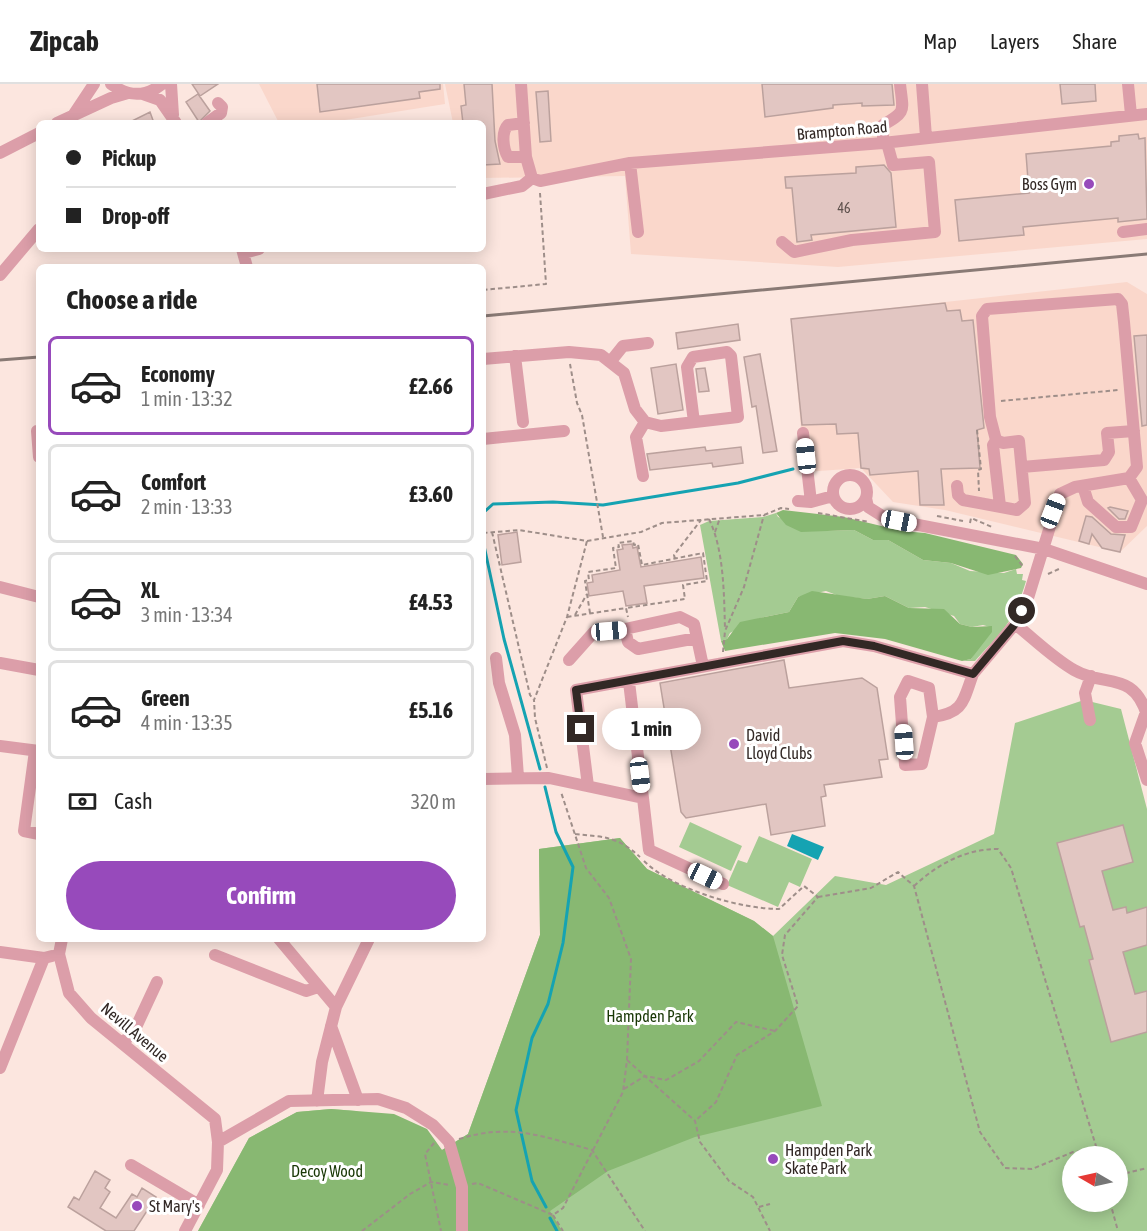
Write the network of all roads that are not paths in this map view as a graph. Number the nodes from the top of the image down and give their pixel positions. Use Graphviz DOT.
graph roads {
  1 [pos="94,84"];
  2 [pos="111,84"];
  3 [pos="162,84"];
  4 [pos="171,84"];
  5 [pos="521,84"];
  6 [pos="900,84"];
  7 [pos="922,84"];
  8 [pos="1128,84"];
  9 [pos="128,93"];
  10 [pos="142,94"];
  11 [pos="218,103"];
  12 [pos="1147,114"];
  13 [pos="73,115"];
  14 [pos="1131,115"];
  15 [pos="175,119"];
  16 [pos="63,120"];
  17 [pos="211,120"];
  18 [pos="524,123"];
  19 [pos="36,135"];
  20 [pos="926,138"];
  21 [pos="885,143"];
  22 [pos="0,153"];
  23 [pos="526,157"];
  24 [pos="630,164"];
  25 [pos="536,179"];
  26 [pos="486,193"];
  27 [pos="1147,230"];
  28 [pos="638,232"];
  29 [pos="1123,232"];
  30 [pos="36,233"];
  31 [pos="782,242"];
  32 [pos="0,275"];
  33 [pos="648,343"];
  34 [pos="515,356"];
  35 [pos="486,359"];
  36 [pos="611,361"];
  37 [pos="522,422"];
  38 [pos="645,422"];
  39 [pos="694,422"];
  40 [pos="564,431"];
  41 [pos="1134,431"];
  42 [pos="803,433"];
  43 [pos="486,439"];
  44 [pos="996,440"];
  45 [pos="1022,467"];
  46 [pos="643,476"];
  47 [pos="1129,478"];
  48 [pos="957,486"];
  49 [pos="1083,486"];
  50 [pos="833,496"];
  51 [pos="866,498"];
  52 [pos="1000,506"];
  53 [pos="1044,549"];
  54 [pos="1146,582"];
  55 [pos="0,588"];
  56 [pos="36,596"];
  57 [pos="1015,624"];
  58 [pos="627,629"];
  59 [pos="697,638"];
  60 [pos="496,658"];
  61 [pos="569,660"];
  62 [pos="0,663"];
  63 [pos="703,666"];
  64 [pos="36,669"];
  65 [pos="973,674"];
  66 [pos="1091,676"];
  67 [pos="628,682"];
  68 [pos="1147,713"];
  69 [pos="933,717"];
  70 [pos="1090,720"];
  71 [pos="0,746"];
  72 [pos="36,751"];
  73 [pos="36,757"];
  74 [pos="518,777"];
  75 [pos="486,779"];
  76 [pos="1147,780"];
  77 [pos="588,786"];
  78 [pos="644,798"];
  79 [pos="36,833"];
  80 [pos="723,884"];
  81 [pos="61,942"];
  82 [pos="281,942"];
  83 [pos="368,942"];
  84 [pos="0,952"];
  85 [pos="59,954"];
  86 [pos="215,955"];
  87 [pos="44,958"];
  88 [pos="157,982"];
  89 [pos="318,987"];
  90 [pos="336,1007"];
  91 [pos="331,1026"];
  92 [pos="123,1044"];
  93 [pos="0,1068"];
  94 [pos="358,1100"];
  95 [pos="317,1101"];
  96 [pos="218,1142"];
  97 [pos="131,1165"];
  98 [pos="199,1205"];
  99 [pos="185,1231"];
  100 [pos="462,1231"];
  1 -- 13 [label="street"];
  2 -- 9 [label="street"];
  3 -- 10 [label="street"];
  4 -- 15 [label="street"];
  5 -- 18 [label="street"];
  6 -- 21 [label="street"];
  7 -- 20 [label="street"];
  8 -- 14 [label="street"];
  9 -- 10 [label="street"];
  9 -- 13 [label="street"];
  10 -- 15 [label="street"];
  11 -- 17 [label="street"];
  12 -- 14 [label="street, Brampton Road"];
  13 -- 16 [label="street"];
  14 -- 20 [label="street, Brampton Road"];
  18 -- 23 [label="street"];
  18 -- 23 [label="street"];
  19 -- 22 [label="street"];
  20 -- 21 [label="street, Brampton Road"];
  21 -- 24 [label="street, Brampton Road"];
  21 -- 31 [label="street"];
  23 -- 25 [label="street"];
  24 -- 25 [label="street, Brampton Road"];
  24 -- 28 [label="street"];
  25 -- 26 [label="street"];
  27 -- 29 [label="street"];
  30 -- 32 [label="street"];
  33 -- 36 [label="street"];
  34 -- 35 [label="street"];
  34 -- 36 [label="street"];
  34 -- 37 [label="street"];
  36 -- 38 [label="street"];
  38 -- 39 [label="street"];
  38 -- 46 [label="street"];
  39 -- 39 [label="street"];
  40 -- 43 [label="street"];
  41 -- 44 [label="street"];
  41 -- 45 [label="street"];
  41 -- 47 [label="street"];
  42 -- 50 [label="street"];
  44 -- 45 [label="street"];
  44 -- 52 [label="street"];
  45 -- 52 [label="street"];
  47 -- 49 [label="street"];
  47 -- 49 [label="street"];
  48 -- 52 [label="street"];
  49 -- 53 [label="street"];
  50 -- 51 [label="street"];
  50 -- 51 [label="street"];
  51 -- 53 [label="street"];
  53 -- 54 [label="street"];
  53 -- 57 [label="street"];
  55 -- 56 [label="street"];
  57 -- 65 [label="street"];
  57 -- 66 [label="street"];
  58 -- 59 [label="street"];
  58 -- 59 [label="street"];
  58 -- 61 [label="street"];
  59 -- 63 [label="street"];
  60 -- 74 [label="street"];
  62 -- 64 [label="street"];
  63 -- 65 [label="street"];
  63 -- 67 [label="street"];
  65 -- 69 [label="street"];
  66 -- 68 [label="street"];
  66 -- 70 [label="street"];
  67 -- 77 [label="street"];
  67 -- 78 [label="street"];
  68 -- 76 [label="street"];
  69 -- 69 [label="street"];
  71 -- 72 [label="street"];
  73 -- 79 [label="street"];
  74 -- 75 [label="street"];
  74 -- 77 [label="street"];
  77 -- 78 [label="street"];
  78 -- 80 [label="street"];
  81 -- 85 [label="street"];
  82 -- 89 [label="street"];
  83 -- 90 [label="street"];
  84 -- 87 [label="street"];
  85 -- 87 [label="street"];
  85 -- 92 [label="street, Nevill Avenue"];
  86 -- 89 [label="street"];
  87 -- 93 [label="street"];
  88 -- 92 [label="street"];
  89 -- 90 [label="street"];
  90 -- 91 [label="street"];
  91 -- 94 [label="street"];
  91 -- 95 [label="street"];
  92 -- 96 [label="street, Nevill Avenue"];
  94 -- 95 [label="street"];
  94 -- 100 [label="street"];
  95 -- 96 [label="street"];
  96 -- 98 [label="street"];
  97 -- 98 [label="street"];
  98 -- 99 [label="street"];
}
